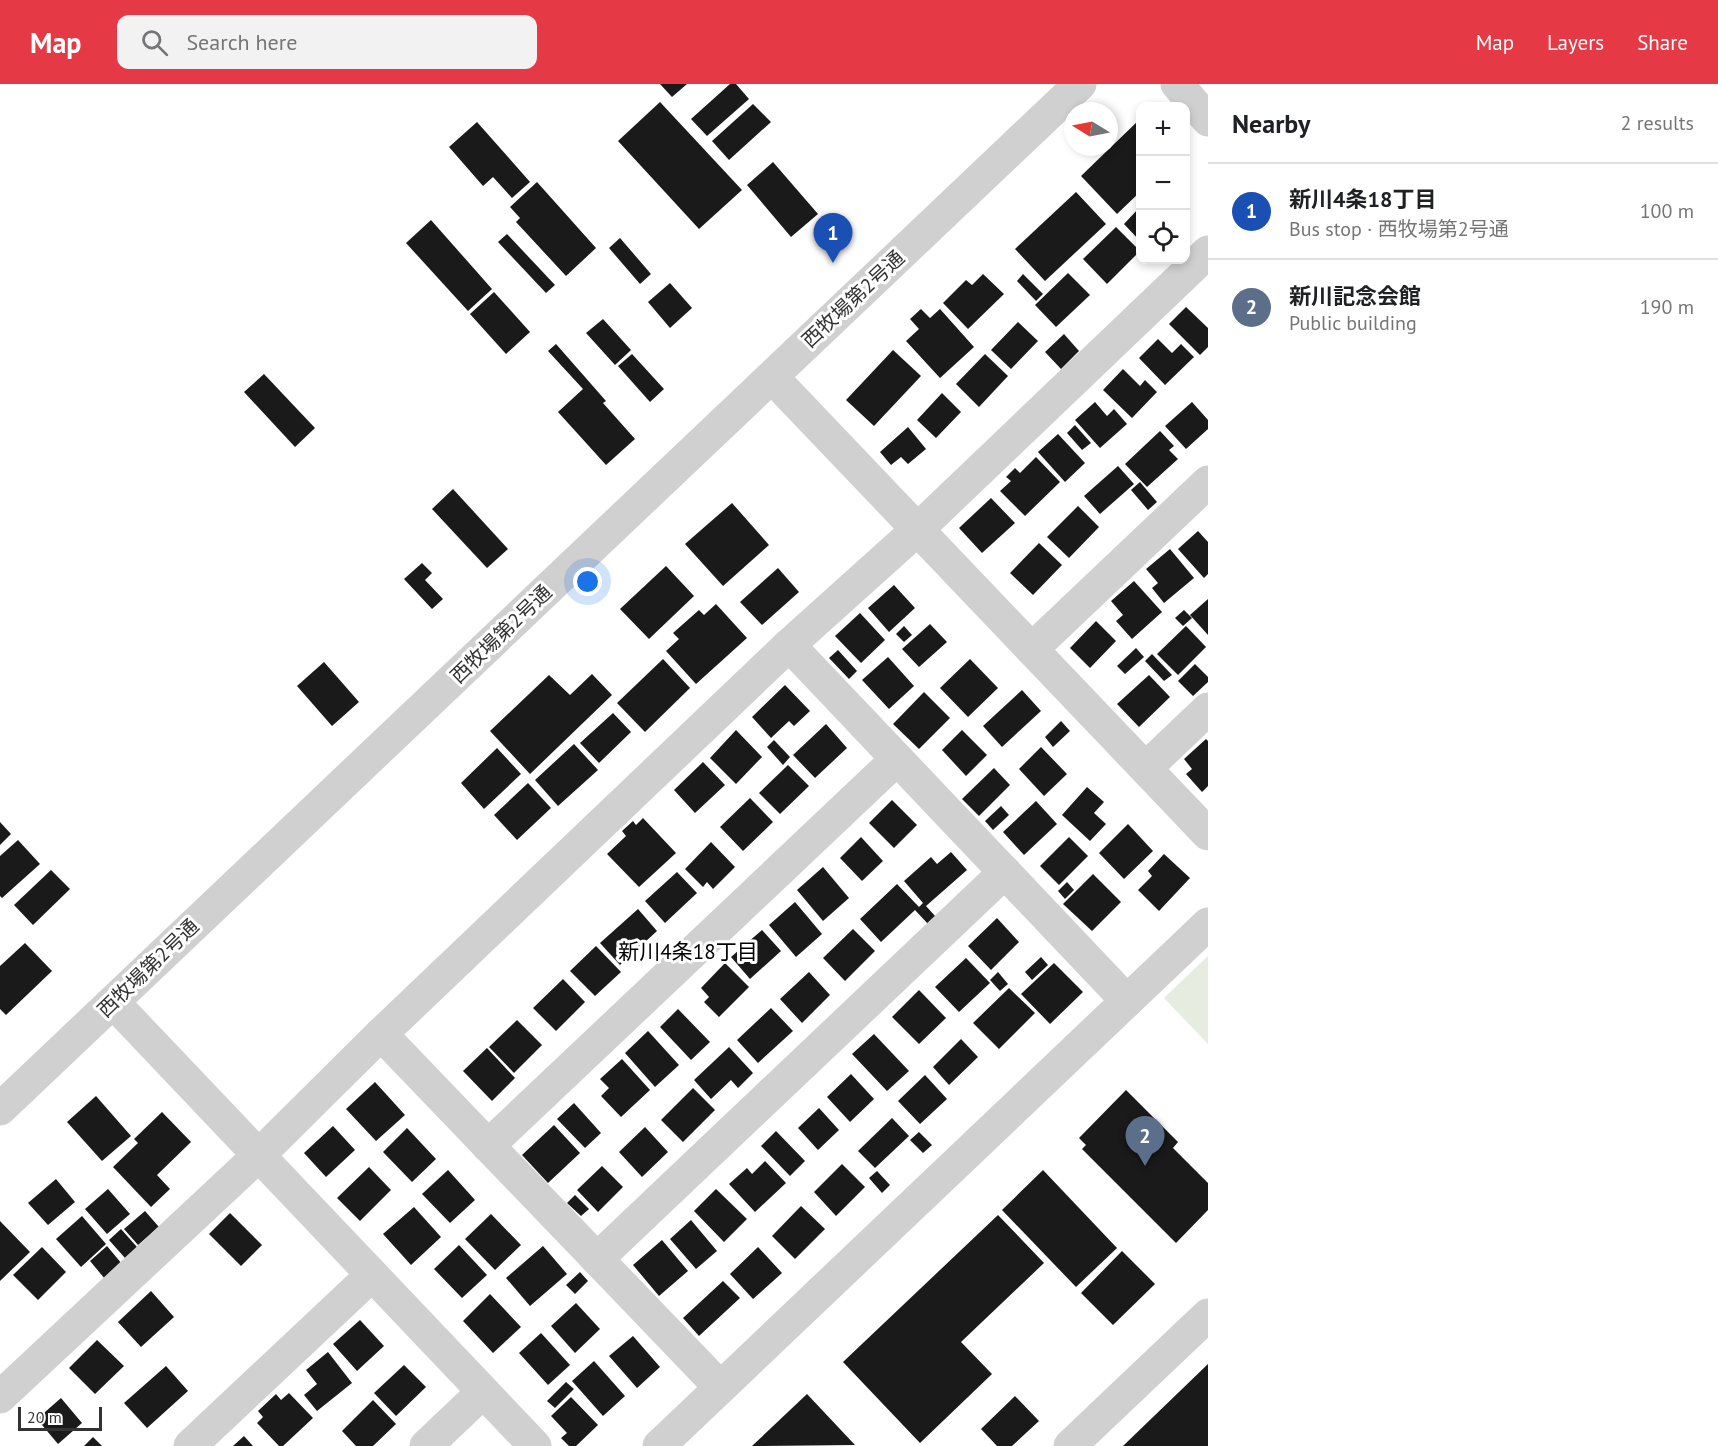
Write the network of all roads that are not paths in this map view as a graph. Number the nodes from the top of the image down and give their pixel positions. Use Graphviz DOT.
graph roads {
  1 [pos="1080,84"];
  2 [pos="1177,84"];
  3 [pos="1208,120"];
  4 [pos="1208,252"];
  5 [pos="772,377"];
  6 [pos="1208,482"];
  7 [pos="918,529"];
  8 [pos="789,645"];
  9 [pos="1032,649"];
  10 [pos="1208,709"];
  11 [pos="897,759"];
  12 [pos="1146,768"];
  13 [pos="1208,834"];
  14 [pos="1005,872"];
  15 [pos="1208,924"];
  16 [pos="1126,1000"];
  17 [pos="113,1002"];
  18 [pos="381,1034"];
  19 [pos="0,1109"];
  20 [pos="488,1146"];
  21 [pos="259,1155"];
  22 [pos="597,1259"];
  23 [pos="372,1275"];
  24 [pos="1208,1315"];
  25 [pos="720,1387"];
  26 [pos="483,1392"];
  27 [pos="0,1397"];
  28 [pos="190,1446"];
  29 [pos="426,1446"];
  30 [pos="535,1446"];
  31 [pos="659,1446"];
  32 [pos="1070,1446"];
  1 -- 5 [label="street, 西牧場第2号通"];
  2 -- 3 [label="street"];
  4 -- 7 [label="street"];
  5 -- 7 [label="street"];
  5 -- 17 [label="street, 西牧場第2号通"];
  6 -- 9 [label="street"];
  7 -- 8 [label="street"];
  7 -- 9 [label="street"];
  8 -- 11 [label="street"];
  8 -- 18 [label="street"];
  9 -- 12 [label="street"];
  10 -- 12 [label="street"];
  11 -- 14 [label="street"];
  11 -- 20 [label="street"];
  12 -- 13 [label="street"];
  14 -- 16 [label="street"];
  14 -- 22 [label="street"];
  15 -- 16 [label="street"];
  16 -- 25 [label="street"];
  17 -- 19 [label="street, 西牧場第2号通"];
  17 -- 21 [label="street"];
  18 -- 20 [label="street"];
  18 -- 21 [label="street"];
  20 -- 22 [label="street"];
  21 -- 23 [label="street"];
  21 -- 27 [label="street"];
  22 -- 25 [label="street"];
  23 -- 26 [label="street"];
  23 -- 28 [label="street"];
  24 -- 32 [label="street"];
  25 -- 31 [label="street"];
  26 -- 29 [label="street"];
  26 -- 30 [label="street"];
}
